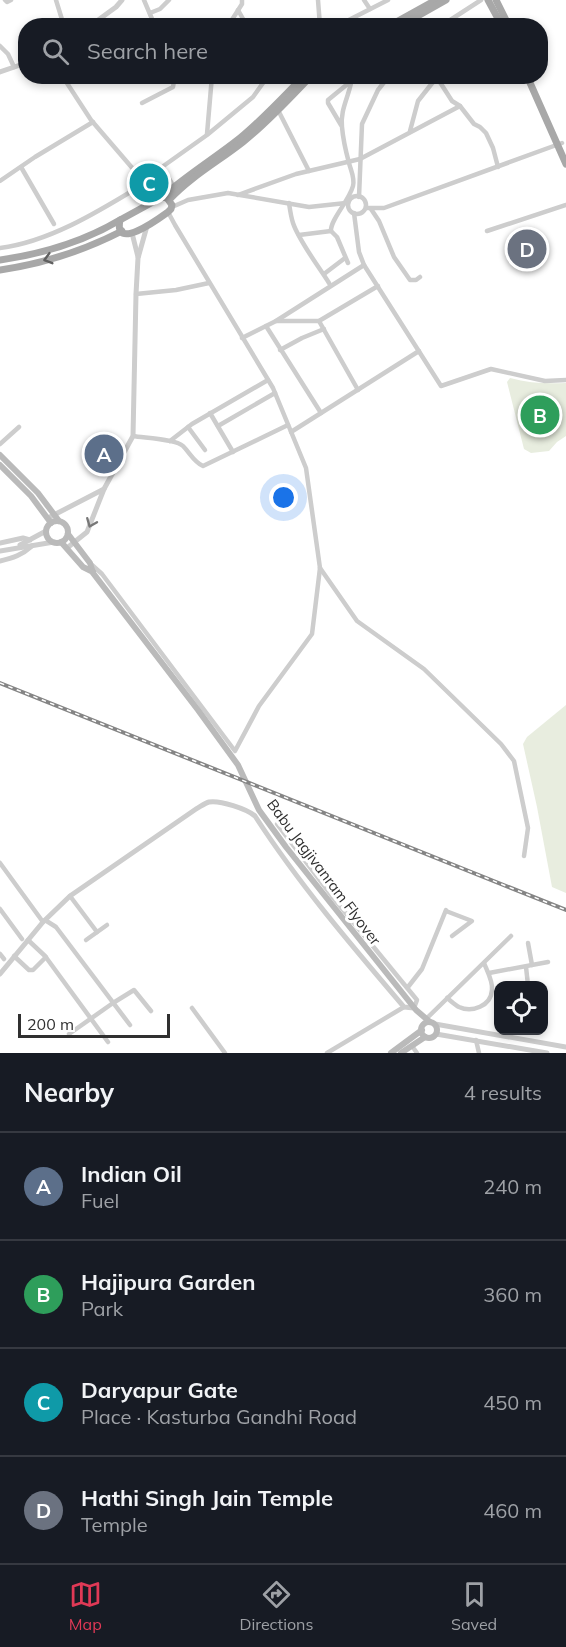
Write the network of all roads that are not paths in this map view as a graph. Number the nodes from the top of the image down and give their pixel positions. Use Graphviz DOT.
graph roads {
  1 [pos="5,0"];
  2 [pos="11,0"];
  3 [pos="56,0"];
  4 [pos="122,0"];
  5 [pos="144,0"];
  6 [pos="168,0"];
  7 [pos="242,0"];
  8 [pos="318,0"];
  9 [pos="364,0"];
  10 [pos="388,0"];
  11 [pos="436,0"];
  12 [pos="446,0"];
  13 [pos="481,0"];
  14 [pos="488,0"];
  15 [pos="496,0"];
  16 [pos="370,9"];
  17 [pos="238,10"];
  18 [pos="150,13"];
  19 [pos="62,18"];
  20 [pos="101,18"];
  21 [pos="152,18"];
  22 [pos="233,18"];
  23 [pos="242,18"];
  24 [pos="319,18"];
  25 [pos="353,18"];
  26 [pos="403,18"];
  27 [pos="414,18"];
  28 [pos="453,18"];
  29 [pos="498,18"];
  30 [pos="505,18"];
  31 [pos="0,46"];
  32 [pos="18,66"];
  33 [pos="14,67"];
  34 [pos="0,72"];
  35 [pos="67,84"];
  36 [pos="174,84"];
  37 [pos="211,84"];
  38 [pos="263,84"];
  39 [pos="296,84"];
  40 [pos="303,84"];
  41 [pos="350,84"];
  42 [pos="351,84"];
  43 [pos="383,84"];
  44 [pos="431,84"];
  45 [pos="441,84"];
  46 [pos="531,84"];
  47 [pos="535,84"];
  48 [pos="142,103"];
  49 [pos="460,106"];
  50 [pos="278,110"];
  51 [pos="93,122"];
  52 [pos="342,125"];
  53 [pos="410,131"];
  54 [pos="207,135"];
  55 [pos="560,143"];
  56 [pos="566,152"];
  57 [pos="360,159"];
  58 [pos="348,162"];
  59 [pos="566,164"];
  60 [pos="21,167"];
  61 [pos="162,167"];
  62 [pos="498,167"];
  63 [pos="309,171"];
  64 [pos="140,177"];
  65 [pos="0,181"];
  66 [pos="137,188"];
  67 [pos="175,189"];
  68 [pos="238,195"];
  69 [pos="359,197"];
  70 [pos="289,203"];
  71 [pos="347,203"];
  72 [pos="168,204"];
  73 [pos="566,205"];
  74 [pos="144,206"];
  75 [pos="368,209"];
  76 [pos="354,213"];
  77 [pos="120,220"];
  78 [pos="54,224"];
  79 [pos="147,226"];
  80 [pos="122,231"];
  81 [pos="331,231"];
  82 [pos="487,231"];
  83 [pos="132,233"];
  84 [pos="299,235"];
  85 [pos="0,248"];
  86 [pos="138,258"];
  87 [pos="0,261"];
  88 [pos="364,265"];
  89 [pos="0,270"];
  90 [pos="324,274"];
  91 [pos="420,277"];
  92 [pos="209,283"];
  93 [pos="330,283"];
  94 [pos="378,286"];
  95 [pos="136,294"];
  96 [pos="276,321"];
  97 [pos="319,321"];
  98 [pos="266,326"];
  99 [pos="324,329"];
  100 [pos="242,338"];
  101 [pos="280,350"];
  102 [pos="419,351"];
  103 [pos="268,380"];
  104 [pos="566,380"];
  105 [pos="358,390"];
  106 [pos="275,393"];
  107 [pos="210,413"];
  108 [pos="321,413"];
  109 [pos="288,425"];
  110 [pos="218,426"];
  111 [pos="20,427"];
  112 [pos="188,427"];
  113 [pos="291,432"];
  114 [pos="133,436"];
  115 [pos="170,441"];
  116 [pos="0,444"];
  117 [pos="205,450"];
  118 [pos="233,452"];
  119 [pos="0,455"];
  120 [pos="0,465"];
  121 [pos="104,489"];
  122 [pos="51,518"];
  123 [pos="46,531"];
  124 [pos="68,534"];
  125 [pos="31,542"];
  126 [pos="58,542"];
  127 [pos="0,543"];
  128 [pos="75,543"];
  129 [pos="67,548"];
  130 [pos="0,551"];
  131 [pos="0,561"];
  132 [pos="90,563"];
  133 [pos="320,568"];
  134 [pos="93,573"];
  135 [pos="277,824"];
  136 [pos="524,856"];
  137 [pos="1,867"];
  138 [pos="70,896"];
  139 [pos="0,909"];
  140 [pos="44,921"];
  141 [pos="107,925"];
  142 [pos="97,932"];
  143 [pos="452,936"];
  144 [pos="511,936"];
  145 [pos="25,939"];
  146 [pos="86,940"];
  147 [pos="528,943"];
  148 [pos="14,956"];
  149 [pos="46,957"];
  150 [pos="548,962"];
  151 [pos="484,963"];
  152 [pos="529,966"];
  153 [pos="489,973"];
  154 [pos="0,974"];
  155 [pos="528,981"];
  156 [pos="408,987"];
  157 [pos="447,998"];
  158 [pos="113,1003"];
  159 [pos="404,1007"];
  160 [pos="192,1008"];
  161 [pos="415,1009"];
  162 [pos="151,1011"];
  163 [pos="91,1018"];
  164 [pos="430,1021"];
  165 [pos="130,1025"];
  166 [pos="423,1031"];
  167 [pos="69,1034"];
  168 [pos="436,1034"];
  169 [pos="476,1040"];
  170 [pos="532,1041"];
  171 [pos="108,1042"];
  172 [pos="412,1046"];
  173 [pos="566,1047"];
  174 [pos="530,1050"];
  175 [pos="225,1053"];
  176 [pos="327,1053"];
  177 [pos="391,1053"];
  178 [pos="401,1053"];
  179 [pos="417,1053"];
  180 [pos="480,1053"];
  181 [pos="547,1053"];
  1 -- 2 [label="street"];
  3 -- 19 [label="street"];
  4 -- 20 [label="street"];
  5 -- 18 [label="street"];
  6 -- 18 [label="street"];
  7 -- 17 [label="street"];
  8 -- 24 [label="street"];
  9 -- 16 [label="street"];
  10 -- 16 [label="street"];
  11 -- 26 [label="main road"];
  12 -- 27 [label="main road"];
  13 -- 28 [label="street"];
  14 -- 29 [label="main road"];
  15 -- 30 [label="main road"];
  16 -- 25 [label="street"];
  17 -- 22 [label="street"];
  17 -- 23 [label="street"];
  18 -- 21 [label="street"];
  31 -- 33 [label="street"];
  32 -- 33 [label="street"];
  33 -- 34 [label="street"];
  35 -- 51 [label="street"];
  36 -- 48 [label="street"];
  37 -- 54 [label="street"];
  38 -- 54 [label="street"];
  39 -- 67 [label="main road"];
  40 -- 50 [label="main road"];
  41 -- 52 [label="street"];
  42 -- 52 [label="street"];
  43 -- 57 [label="street"];
  44 -- 53 [label="street"];
  45 -- 49 [label="street"];
  46 -- 55 [label="main road"];
  47 -- 55 [label="main road"];
  49 -- 53 [label="street"];
  49 -- 62 [label="street"];
  50 -- 63 [label="street"];
  50 -- 67 [label="main road"];
  51 -- 60 [label="street"];
  51 -- 64 [label="street"];
  52 -- 58 [label="street"];
  53 -- 57 [label="street"];
  54 -- 61 [label="street"];
  55 -- 56 [label="main road"];
  55 -- 59 [label="main road"];
  55 -- 62 [label="street"];
  57 -- 58 [label="street"];
  57 -- 69 [label="street"];
  58 -- 63 [label="street"];
  58 -- 71 [label="street"];
  60 -- 65 [label="street"];
  60 -- 78 [label="street"];
  61 -- 64 [label="street"];
  61 -- 67 [label="street"];
  62 -- 75 [label="street"];
  63 -- 68 [label="street"];
  64 -- 66 [label="street"];
  66 -- 74 [label="street"];
  66 -- 85 [label="street"];
  67 -- 72 [label="main road"];
  68 -- 70 [label="street"];
  68 -- 72 [label="street"];
  69 -- 71 [label="street"];
  69 -- 75 [label="street"];
  70 -- 71 [label="street"];
  70 -- 84 [label="street"];
  71 -- 76 [label="street"];
  71 -- 81 [label="street"];
  72 -- 74 [label="main road"];
  72 -- 79 [label="main road"];
  72 -- 92 [label="street"];
  73 -- 82 [label="street"];
  74 -- 77 [label="main road"];
  75 -- 76 [label="street"];
  75 -- 91 [label="street"];
  76 -- 88 [label="street"];
  77 -- 80 [label="main road"];
  77 -- 87 [label="main road"];
  79 -- 83 [label="main road"];
  79 -- 86 [label="street"];
  80 -- 83 [label="main road"];
  80 -- 89 [label="main road, one-way"];
  81 -- 84 [label="street"];
  81 -- 90 [label="street"];
  83 -- 86 [label="street"];
  84 -- 90 [label="street"];
  86 -- 95 [label="street"];
  88 -- 94 [label="street"];
  88 -- 96 [label="street"];
  90 -- 93 [label="street"];
  92 -- 95 [label="street"];
  92 -- 100 [label="street"];
  94 -- 97 [label="street"];
  94 -- 102 [label="street"];
  95 -- 114 [label="street"];
  96 -- 97 [label="street"];
  96 -- 98 [label="street"];
  97 -- 99 [label="street"];
  98 -- 100 [label="street"];
  98 -- 101 [label="street"];
  99 -- 101 [label="street"];
  99 -- 105 [label="street"];
  100 -- 103 [label="street"];
  101 -- 108 [label="street"];
  102 -- 104 [label="street"];
  102 -- 105 [label="street"];
  103 -- 106 [label="street"];
  103 -- 107 [label="street"];
  105 -- 108 [label="street"];
  106 -- 109 [label="street"];
  106 -- 110 [label="street"];
  107 -- 110 [label="street"];
  107 -- 112 [label="street"];
  108 -- 113 [label="street"];
  109 -- 113 [label="street"];
  109 -- 118 [label="street"];
  110 -- 118 [label="street"];
  111 -- 116 [label="street"];
  112 -- 115 [label="street"];
  112 -- 117 [label="street"];
  113 -- 133 [label="street"];
  114 -- 115 [label="street"];
  114 -- 121 [label="street"];
  115 -- 118 [label="street"];
  119 -- 122 [label="main road"];
  120 -- 122 [label="main road"];
  121 -- 122 [label="street"];
  121 -- 128 [label="street, one-way"];
  122 -- 123 [label="main road"];
  122 -- 124 [label="main road"];
  123 -- 125 [label="street"];
  123 -- 126 [label="main road"];
  124 -- 126 [label="main road"];
  124 -- 128 [label="main road"];
  125 -- 126 [label="street"];
  125 -- 127 [label="street"];
  125 -- 130 [label="street"];
  125 -- 131 [label="street"];
  126 -- 129 [label="main road, Babu Jagjivanram Flyover"];
  128 -- 129 [label="street"];
  128 -- 132 [label="main road"];
  129 -- 134 [label="main road, Babu Jagjivanram Flyover"];
  132 -- 133 [label="street"];
  132 -- 134 [label="main road"];
  133 -- 136 [label="street"];
  134 -- 161 [label="main road, Babu Jagjivanram Flyover"];
  135 -- 156 [label="street"];
  137 -- 140 [label="street"];
  138 -- 140 [label="street"];
  138 -- 142 [label="street"];
  138 -- 159 [label="street"];
  139 -- 145 [label="street"];
  140 -- 145 [label="street"];
  140 -- 158 [label="street"];
  141 -- 142 [label="street"];
  142 -- 146 [label="street"];
  143 -- 156 [label="street"];
  144 -- 151 [label="street"];
  145 -- 148 [label="street"];
  145 -- 149 [label="street"];
  147 -- 152 [label="street"];
  148 -- 149 [label="street"];
  148 -- 154 [label="street"];
  149 -- 163 [label="street"];
  150 -- 152 [label="street"];
  151 -- 153 [label="street"];
  151 -- 157 [label="street"];
  152 -- 153 [label="street"];
  152 -- 155 [label="street"];
  153 -- 157 [label="street"];
  156 -- 161 [label="street"];
  157 -- 164 [label="street"];
  158 -- 162 [label="street"];
  158 -- 163 [label="street"];
  158 -- 165 [label="street"];
  159 -- 161 [label="street"];
  159 -- 176 [label="street"];
  160 -- 175 [label="street"];
  161 -- 164 [label="main road"];
  161 -- 166 [label="main road"];
  163 -- 167 [label="street"];
  163 -- 171 [label="street"];
  164 -- 166 [label="main road"];
  164 -- 168 [label="main road"];
  164 -- 170 [label="street"];
  166 -- 168 [label="main road"];
  166 -- 172 [label="main road"];
  166 -- 177 [label="main road"];
  168 -- 169 [label="street"];
  169 -- 174 [label="street"];
  169 -- 180 [label="street"];
  170 -- 173 [label="street"];
  170 -- 174 [label="street"];
  172 -- 178 [label="main road"];
  172 -- 179 [label="street"];
  174 -- 181 [label="street"];
}
